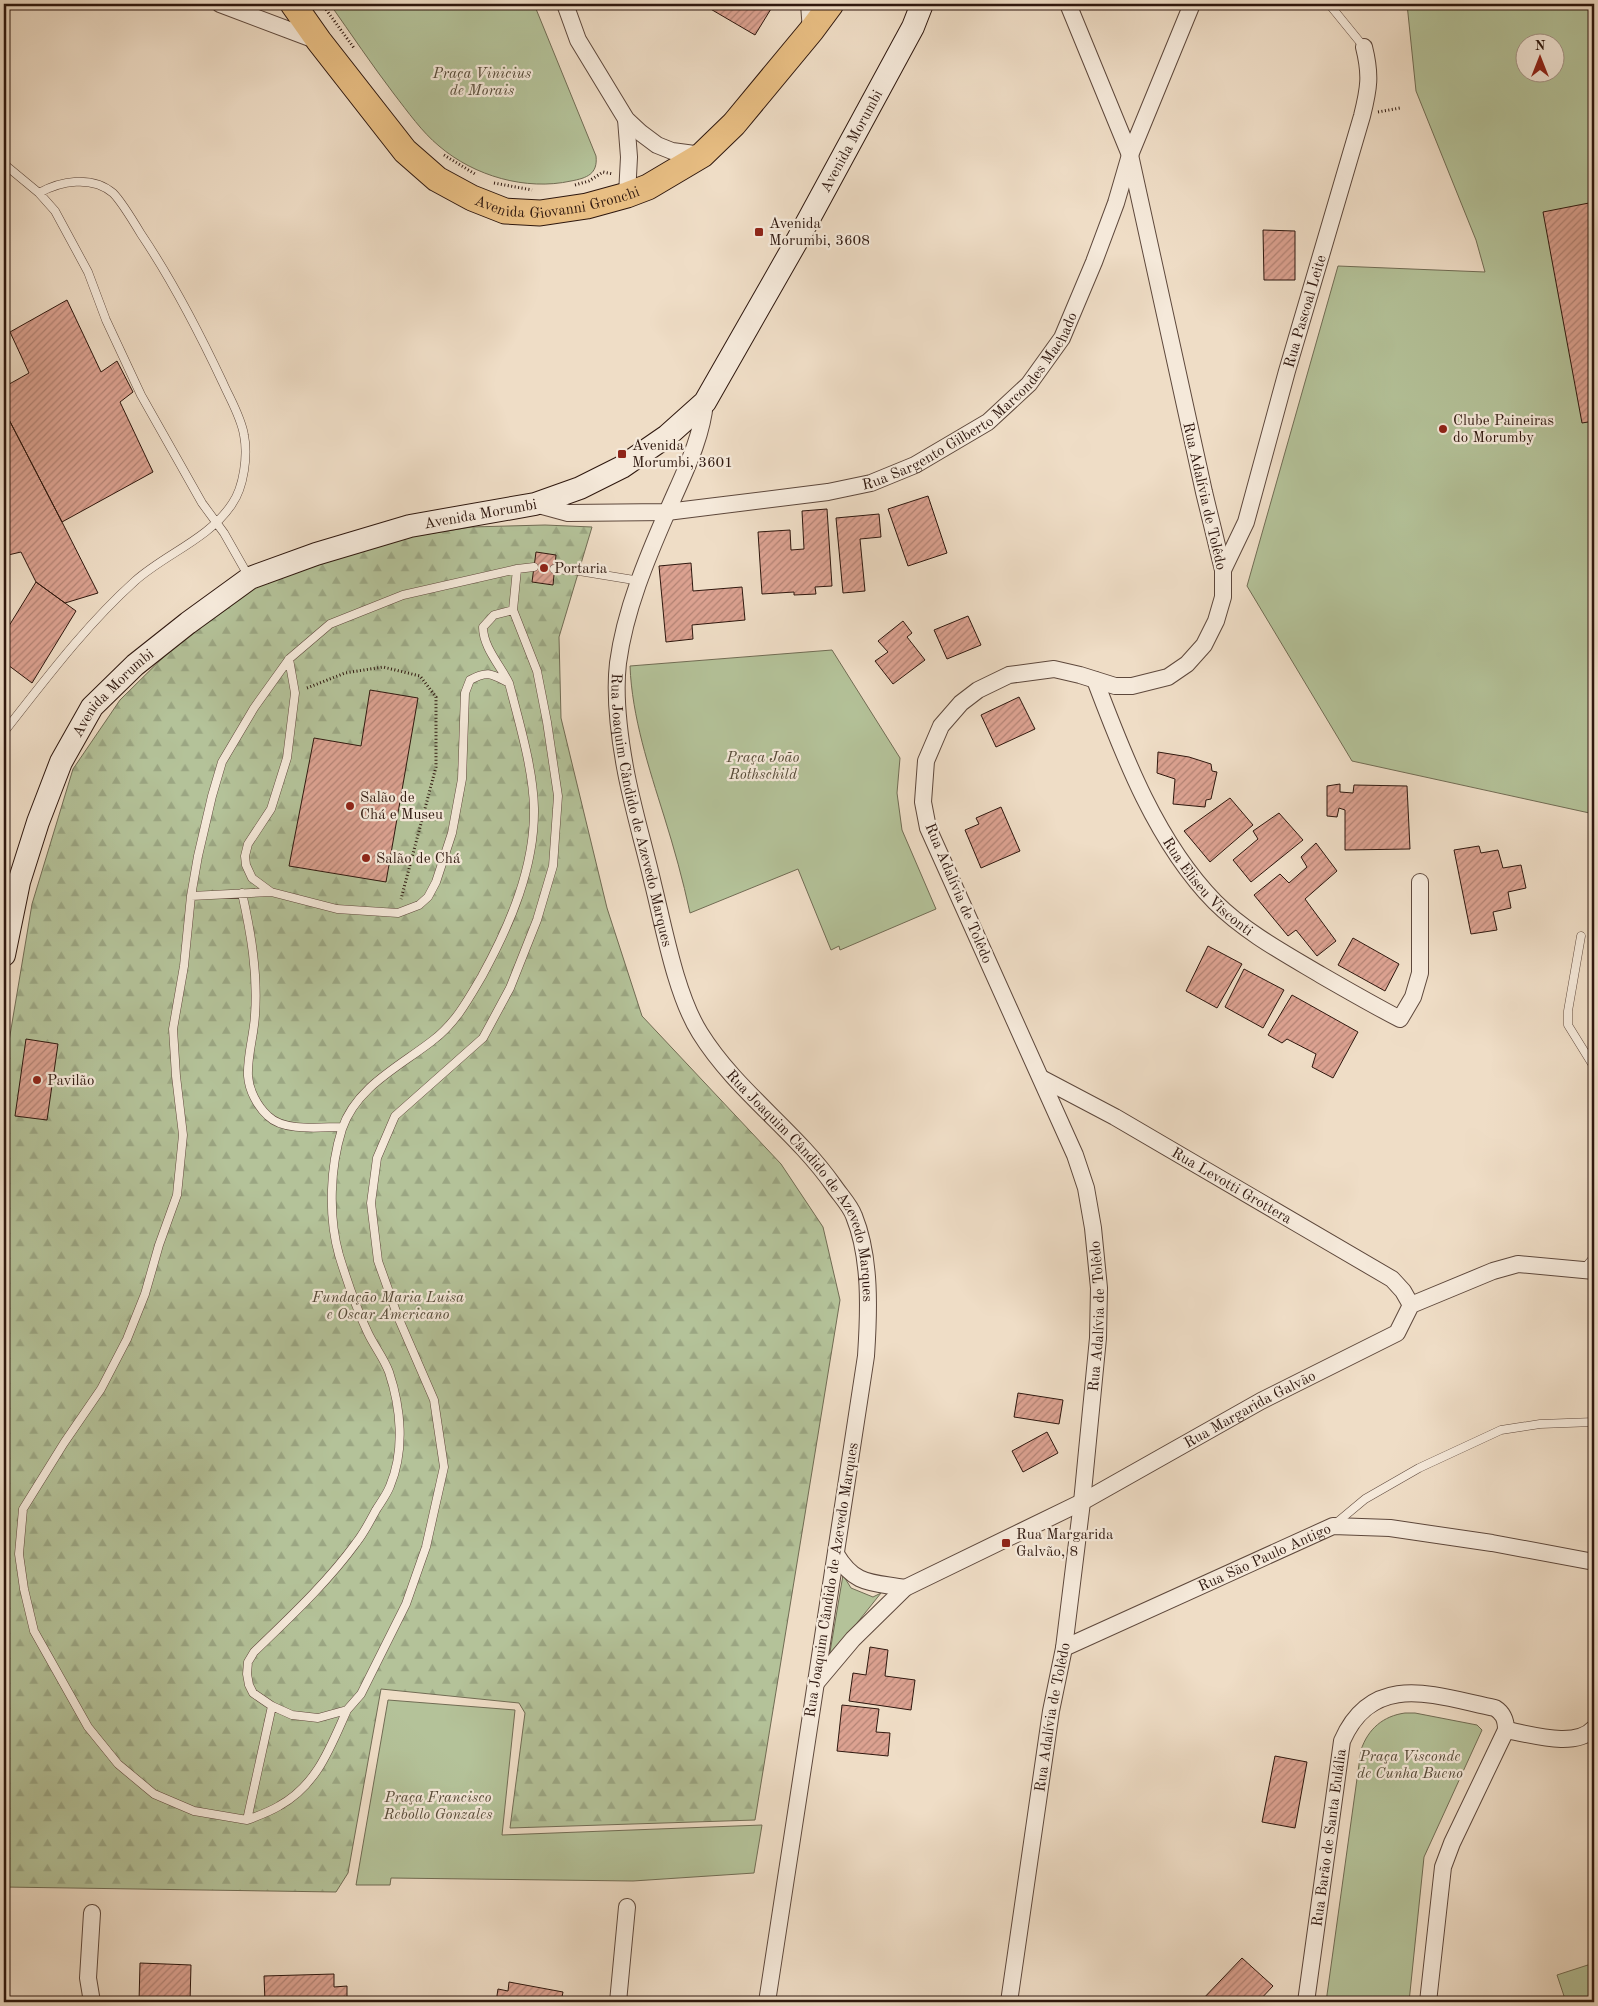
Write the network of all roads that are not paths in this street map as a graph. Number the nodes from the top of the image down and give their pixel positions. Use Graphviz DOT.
graph roads {
  1 [pos="220,4"];
  2 [pos="292,4"];
  3 [pos="564,4"];
  4 [pos="809,4"];
  5 [pos="830,4"];
  6 [pos="923,4"];
  7 [pos="1068,4"];
  8 [pos="1192,4"];
  9 [pos="1329,4"];
  10 [pos="811,31"];
  11 [pos="319,41"];
  12 [pos="1364,48"];
  13 [pos="626,119"];
  14 [pos="702,155"];
  15 [pos="1130,155"];
  16 [pos="4,164"];
  17 [pos="627,186"];
  18 [pos="39,193"];
  19 [pos="705,402"];
  20 [pos="535,504"];
  21 [pos="667,512"];
  22 [pos="217,522"];
  23 [pos="534,567"];
  24 [pos="517,569"];
  25 [pos="554,569"];
  26 [pos="1223,570"];
  27 [pos="250,578"];
  28 [pos="640,581"];
  29 [pos="513,610"];
  30 [pos="289,660"];
  31 [pos="1095,680"];
  32 [pos="509,683"];
  33 [pos="4,732"];
  34 [pos="1420,882"];
  35 [pos="271,892"];
  36 [pos="242,893"];
  37 [pos="191,896"];
  38 [pos="1581,936"];
  39 [pos="5,946"];
  40 [pos="1594,1067"];
  41 [pos="1041,1078"];
  42 [pos="342,1127"];
  43 [pos="1594,1257"];
  44 [pos="1589,1271"];
  45 [pos="1411,1305"];
  46 [pos="1594,1422"];
  47 [pos="1082,1502"];
  48 [pos="1334,1526"];
  49 [pos="836,1554"];
  50 [pos="1594,1562"];
  51 [pos="905,1588"];
  52 [pos="1064,1648"];
  53 [pos="815,1683"];
  54 [pos="272,1706"];
  55 [pos="347,1710"];
  56 [pos="1594,1728"];
  57 [pos="1506,1730"];
  58 [pos="247,1820"];
  59 [pos="627,1906"];
  60 [pos="92,1913"];
  61 [pos="92,2002"];
  62 [pos="618,2002"];
  63 [pos="767,2002"];
  64 [pos="1009,2002"];
  65 [pos="1306,2002"];
  66 [pos="1428,2002"];
  1 -- 11 [label="street"];
  2 -- 11 [label="main road, Avenida Giovanni Gronchi"];
  3 -- 13 [label="street"];
  4 -- 10 [label="street"];
  5 -- 10 [label="main road, Avenida Giovanni Gronchi"];
  6 -- 19 [label="main road, Avenida Morumbi"];
  7 -- 15 [label="street, Rua Adalívia de Tolêdo"];
  8 -- 15 [label="street, Rua Sargento Gilberto Marcondes Machado"];
  9 -- 12 [label="lane"];
  10 -- 14 [label="main road, Avenida Giovanni Gronchi"];
  11 -- 17 [label="main road, Avenida Giovanni Gronchi"];
  12 -- 26 [label="street, Rua Pascoal Leite"];
  13 -- 14 [label="street"];
  13 -- 17 [label="street"];
  14 -- 17 [label="main road, Avenida Giovanni Gronchi"];
  15 -- 21 [label="street, Rua Sargento Gilberto Marcondes Machado"];
  15 -- 26 [label="street, Rua Adalívia de Tolêdo"];
  16 -- 18 [label="lane"];
  18 -- 22 [label="lane"];
  18 -- 22 [label="lane"];
  19 -- 20 [label="main road, Avenida Morumbi"];
  19 -- 21 [label="street, Rua Joaquim Cândido de Azevedo Marques"];
  20 -- 21 [label="street, Rua Sargento Gilberto Marcondes Machado"];
  20 -- 27 [label="main road, Avenida Morumbi"];
  21 -- 28 [label="street, Rua Joaquim Cândido de Azevedo Marques"];
  22 -- 27 [label="lane"];
  22 -- 33 [label="lane"];
  23 -- 24 [label="lane"];
  24 -- 29 [label="lane"];
  24 -- 30 [label="lane"];
  25 -- 28 [label="lane"];
  26 -- 31 [label="street, Rua Adalívia de Tolêdo"];
  27 -- 39 [label="main road, Avenida Morumbi"];
  28 -- 49 [label="street, Rua Joaquim Cândido de Azevedo Marques"];
  29 -- 32 [label="lane"];
  29 -- 55 [label="lane"];
  30 -- 35 [label="lane"];
  30 -- 37 [label="lane"];
  31 -- 34 [label="street, Rua Eliseu Visconti"];
  31 -- 41 [label="street, Rua Adalívia de Tolêdo"];
  32 -- 35 [label="lane"];
  32 -- 42 [label="lane"];
  35 -- 36 [label="lane"];
  36 -- 37 [label="lane"];
  36 -- 42 [label="lane"];
  37 -- 58 [label="lane"];
  38 -- 40 [label="lane"];
  41 -- 45 [label="street, Rua Levotti Grottera"];
  41 -- 47 [label="street, Rua Adalívia de Tolêdo"];
  42 -- 54 [label="lane"];
  43 -- 44 [label="lane"];
  44 -- 45 [label="street"];
  45 -- 47 [label="street, Rua Margarida Galvão"];
  46 -- 48 [label="lane"];
  47 -- 51 [label="street, Rua Margarida Galvão"];
  47 -- 52 [label="street, Rua Adalívia de Tolêdo"];
  48 -- 50 [label="street, Rua São Paulo Antigo"];
  48 -- 52 [label="street, Rua São Paulo Antigo"];
  49 -- 51 [label="street"];
  49 -- 53 [label="street, Rua Joaquim Cândido de Azevedo Marques"];
  51 -- 53 [label="street, Rua Margarida Galvão"];
  52 -- 64 [label="street, Rua Adalívia de Tolêdo"];
  53 -- 63 [label="street, Rua Joaquim Cândido de Azevedo Marques"];
  54 -- 55 [label="lane"];
  54 -- 58 [label="lane"];
  55 -- 58 [label="lane"];
  56 -- 57 [label="street"];
  57 -- 65 [label="street, Rua Barão de Santa Eulália"];
  57 -- 66 [label="street"];
  59 -- 62 [label="street"];
  60 -- 61 [label="street"];
}
